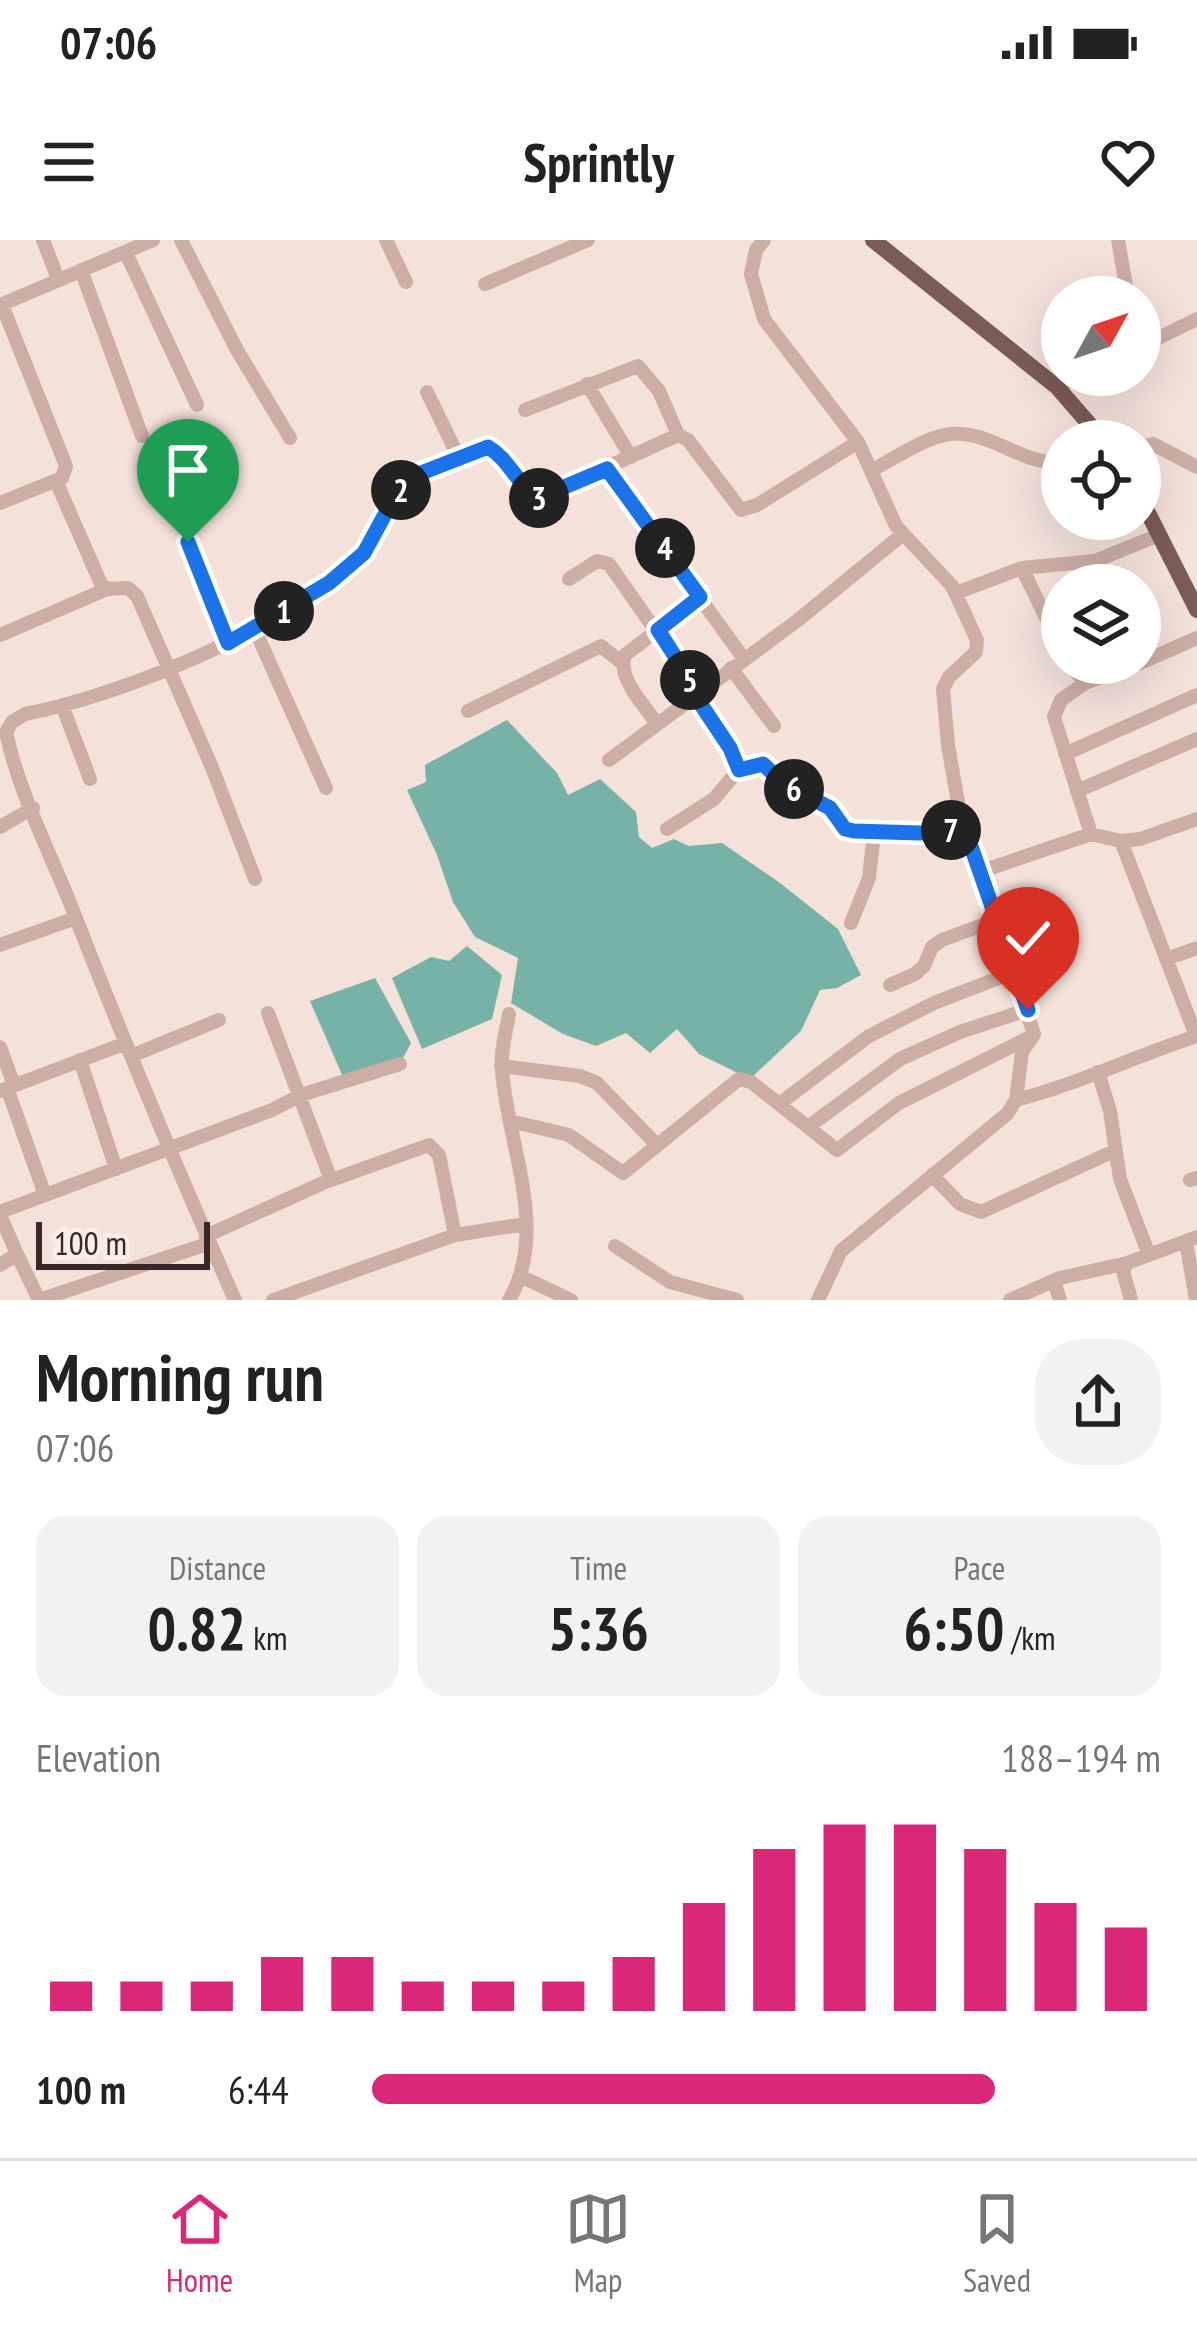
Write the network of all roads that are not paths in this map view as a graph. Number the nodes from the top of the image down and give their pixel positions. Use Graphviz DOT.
graph roads {
  1 [pos="43,240"];
  2 [pos="153,240"];
  3 [pos="181,240"];
  4 [pos="386,240"];
  5 [pos="588,240"];
  6 [pos="764,240"];
  7 [pos="873,240"];
  8 [pos="1118,240"];
  9 [pos="126,254"];
  10 [pos="81,270"];
  11 [pos="1124,276"];
  12 [pos="58,279"];
  13 [pos="406,282"];
  14 [pos="485,284"];
  15 [pos="1,305"];
  16 [pos="1197,319"];
  17 [pos="1161,333"];
  18 [pos="1041,373"];
  19 [pos="587,384"];
  20 [pos="427,392"];
  21 [pos="1066,396"];
  22 [pos="196,405"];
  23 [pos="525,410"];
  24 [pos="1086,420"];
  25 [pos="678,435"];
  26 [pos="142,436"];
  27 [pos="290,438"];
  28 [pos="858,442"];
  29 [pos="1161,448"];
  30 [pos="458,456"];
  31 [pos="631,457"];
  32 [pos="1041,461"];
  33 [pos="1197,467"];
  34 [pos="607,469"];
  35 [pos="872,470"];
  36 [pos="56,481"];
  37 [pos="0,503"];
  38 [pos="903,534"];
  39 [pos="1161,539"];
  40 [pos="1147,540"];
  41 [pos="188,542"];
  42 [pos="1022,568"];
  43 [pos="569,578"];
  44 [pos="107,589"];
  45 [pos="956,593"];
  46 [pos="700,597"];
  47 [pos="1041,607"];
  48 [pos="1197,610"];
  49 [pos="255,630"];
  50 [pos="658,630"];
  51 [pos="0,635"];
  52 [pos="1197,638"];
  53 [pos="228,643"];
  54 [pos="1161,654"];
  55 [pos="621,662"];
  56 [pos="737,663"];
  57 [pos="166,668"];
  58 [pos="1084,684"];
  59 [pos="696,693"];
  60 [pos="1197,695"];
  61 [pos="62,705"];
  62 [pos="468,711"];
  63 [pos="656,723"];
  64 [pos="3,726"];
  65 [pos="774,726"];
  66 [pos="1197,739"];
  67 [pos="1064,754"];
  68 [pos="609,760"];
  69 [pos="739,770"];
  70 [pos="89,779"];
  71 [pos="326,788"];
  72 [pos="1076,791"];
  73 [pos="33,808"];
  74 [pos="1197,819"];
  75 [pos="0,827"];
  76 [pos="667,829"];
  77 [pos="965,829"];
  78 [pos="874,833"];
  79 [pos="1086,836"];
  80 [pos="1120,841"];
  81 [pos="979,872"];
  82 [pos="255,879"];
  83 [pos="76,918"];
  84 [pos="996,920"];
  85 [pos="851,923"];
  86 [pos="0,945"];
  87 [pos="1197,948"];
  88 [pos="1166,959"];
  89 [pos="1014,972"];
  90 [pos="890,985"];
  91 [pos="1028,1010"];
  92 [pos="268,1013"];
  93 [pos="509,1014"];
  94 [pos="218,1020"];
  95 [pos="1034,1034"];
  96 [pos="1197,1036"];
  97 [pos="0,1047"];
  98 [pos="128,1049"];
  99 [pos="80,1060"];
  100 [pos="400,1064"];
  101 [pos="501,1066"];
  102 [pos="1098,1072"];
  103 [pos="7,1088"];
  104 [pos="301,1095"];
  105 [pos="1016,1100"];
  106 [pos="779,1104"];
  107 [pos="510,1121"];
  108 [pos="808,1127"];
  109 [pos="657,1145"];
  110 [pos="170,1148"];
  111 [pos="1114,1150"];
  112 [pos="116,1168"];
  113 [pos="932,1175"];
  114 [pos="331,1180"];
  115 [pos="45,1195"];
  116 [pos="0,1214"];
  117 [pos="525,1224"];
  118 [pos="455,1234"];
  119 [pos="208,1239"];
  120 [pos="1191,1239"];
  121 [pos="615,1246"];
  122 [pos="17,1254"];
  123 [pos="1149,1255"];
  124 [pos="1127,1262"];
  125 [pos="0,1265"];
  126 [pos="520,1276"];
  127 [pos="1054,1280"];
  128 [pos="39,1300"];
  129 [pos="235,1300"];
  130 [pos="273,1300"];
  131 [pos="509,1300"];
  132 [pos="571,1300"];
  133 [pos="737,1300"];
  134 [pos="818,1300"];
  135 [pos="1010,1300"];
  136 [pos="1060,1300"];
  137 [pos="1131,1300"];
  138 [pos="1196,1300"];
  1 -- 12 [label="street"];
  2 -- 9 [label="street"];
  3 -- 27 [label="street"];
  4 -- 13 [label="street"];
  5 -- 14 [label="street"];
  6 -- 28 [label="street"];
  7 -- 18 [label="main road"];
  8 -- 11 [label="street"];
  9 -- 10 [label="street"];
  9 -- 22 [label="street"];
  10 -- 12 [label="street"];
  10 -- 26 [label="street"];
  12 -- 15 [label="street"];
  15 -- 36 [label="street"];
  16 -- 17 [label="street"];
  19 -- 23 [label="street"];
  19 -- 25 [label="street"];
  19 -- 31 [label="street"];
  20 -- 30 [label="street"];
  21 -- 24 [label="main road"];
  25 -- 28 [label="street"];
  25 -- 31 [label="street"];
  28 -- 35 [label="street"];
  29 -- 33 [label="street"];
  30 -- 34 [label="street"];
  30 -- 49 [label="street"];
  31 -- 34 [label="street"];
  32 -- 35 [label="street"];
  34 -- 46 [label="street"];
  35 -- 38 [label="street"];
  36 -- 37 [label="street"];
  36 -- 44 [label="street"];
  38 -- 45 [label="street"];
  38 -- 56 [label="street"];
  39 -- 48 [label="main road"];
  40 -- 42 [label="street"];
  41 -- 53 [label="street"];
  42 -- 45 [label="street"];
  42 -- 47 [label="street"];
  43 -- 50 [label="street"];
  44 -- 51 [label="street"];
  44 -- 57 [label="street"];
  45 -- 77 [label="street"];
  46 -- 50 [label="street"];
  46 -- 56 [label="street"];
  49 -- 53 [label="street"];
  49 -- 71 [label="street"];
  50 -- 55 [label="street"];
  50 -- 59 [label="street"];
  52 -- 54 [label="street"];
  53 -- 57 [label="street"];
  55 -- 62 [label="street"];
  55 -- 63 [label="street"];
  56 -- 59 [label="street"];
  56 -- 65 [label="street"];
  57 -- 61 [label="street"];
  57 -- 82 [label="street"];
  58 -- 67 [label="street"];
  59 -- 63 [label="street"];
  59 -- 69 [label="street"];
  60 -- 67 [label="street"];
  61 -- 64 [label="street"];
  61 -- 70 [label="street"];
  63 -- 68 [label="street"];
  64 -- 73 [label="street"];
  66 -- 72 [label="street"];
  67 -- 72 [label="street"];
  69 -- 76 [label="street"];
  69 -- 78 [label="street"];
  72 -- 79 [label="street"];
  73 -- 75 [label="street"];
  73 -- 83 [label="street"];
  74 -- 80 [label="street"];
  77 -- 78 [label="street"];
  77 -- 81 [label="street"];
  78 -- 85 [label="street"];
  79 -- 80 [label="street"];
  79 -- 81 [label="street"];
  80 -- 88 [label="street"];
  81 -- 84 [label="street"];
  83 -- 86 [label="street"];
  83 -- 98 [label="street"];
  84 -- 89 [label="street"];
  84 -- 90 [label="street"];
  87 -- 88 [label="street"];
  88 -- 96 [label="street"];
  89 -- 91 [label="street"];
  89 -- 106 [label="street"];
  91 -- 95 [label="street"];
  91 -- 108 [label="street"];
  92 -- 104 [label="street"];
  93 -- 101 [label="street"];
  94 -- 98 [label="street"];
  95 -- 105 [label="street"];
  95 -- 108 [label="street"];
  96 -- 102 [label="street"];
  97 -- 103 [label="street"];
  98 -- 99 [label="street"];
  98 -- 110 [label="street"];
  99 -- 103 [label="street"];
  99 -- 112 [label="street"];
  100 -- 104 [label="street"];
  101 -- 107 [label="street"];
  101 -- 109 [label="street"];
  102 -- 105 [label="street"];
  102 -- 111 [label="street"];
  103 -- 115 [label="street"];
  104 -- 110 [label="street"];
  104 -- 114 [label="street"];
  105 -- 113 [label="street"];
  106 -- 108 [label="street"];
  106 -- 109 [label="street"];
  107 -- 109 [label="street"];
  107 -- 117 [label="street"];
  110 -- 112 [label="street"];
  110 -- 119 [label="street"];
  111 -- 113 [label="street"];
  111 -- 123 [label="street"];
  112 -- 115 [label="street"];
  113 -- 134 [label="street"];
  114 -- 118 [label="street"];
  114 -- 119 [label="street"];
  115 -- 116 [label="street"];
  116 -- 122 [label="street"];
  117 -- 118 [label="street"];
  117 -- 126 [label="street"];
  118 -- 130 [label="street"];
  119 -- 128 [label="street"];
  119 -- 129 [label="street"];
  120 -- 123 [label="street"];
  120 -- 138 [label="street"];
  121 -- 133 [label="street"];
  122 -- 125 [label="street"];
  122 -- 128 [label="street"];
  123 -- 124 [label="street"];
  124 -- 127 [label="street"];
  124 -- 137 [label="street"];
  126 -- 131 [label="street"];
  126 -- 132 [label="street"];
  127 -- 135 [label="street"];
  127 -- 136 [label="street"];
}
